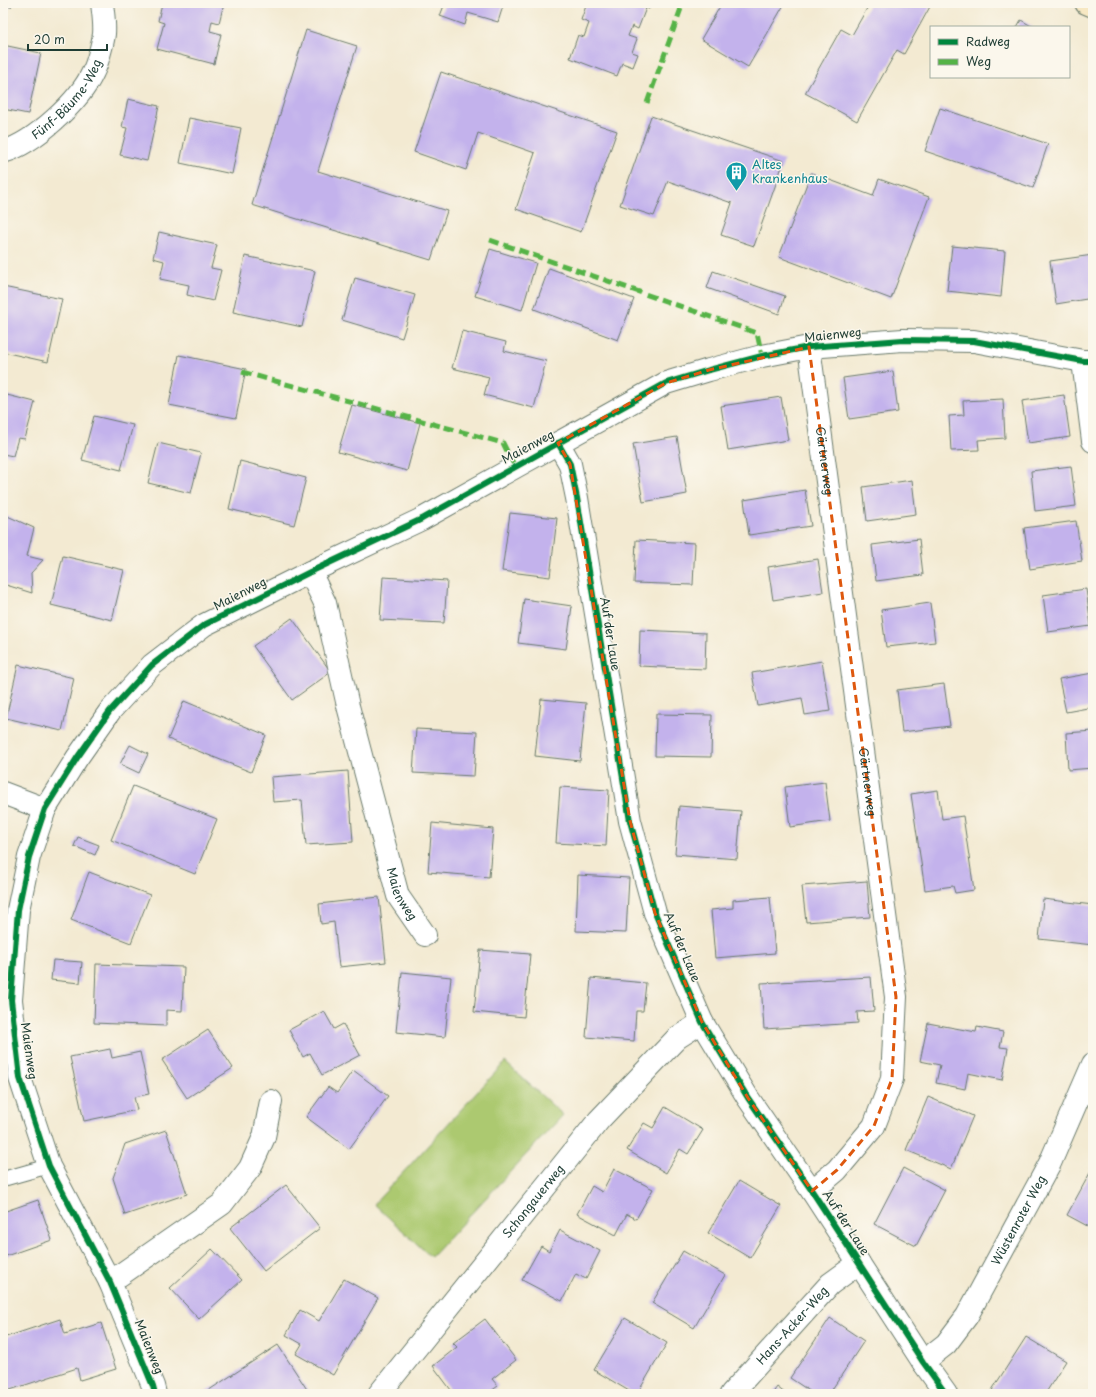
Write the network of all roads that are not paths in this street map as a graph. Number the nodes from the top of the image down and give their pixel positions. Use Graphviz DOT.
graph roads {
  1 [pos="102,3"];
  2 [pos="1086,3"];
  3 [pos="1093,6"];
  4 [pos="3,152"];
  5 [pos="809,348"];
  6 [pos="1088,361"];
  7 [pos="1093,441"];
  8 [pos="558,443"];
  9 [pos="310,572"];
  10 [pos="3,793"];
  11 [pos="45,809"];
  12 [pos="425,935"];
  13 [pos="702,1022"];
  14 [pos="1093,1064"];
  15 [pos="271,1101"];
  16 [pos="49,1166"];
  17 [pos="3,1179"];
  18 [pos="812,1191"];
  19 [pos="859,1263"];
  20 [pos="110,1282"];
  21 [pos="923,1362"];
  22 [pos="155,1394"];
  23 [pos="379,1394"];
  24 [pos="731,1394"];
  25 [pos="946,1394"];
  1 -- 4 [label="street, Fünf-Bäume-Weg"];
  2 -- 3 [label="street"];
  5 -- 6 [label="street, Maienweg"];
  5 -- 8 [label="street, Maienweg"];
  5 -- 18 [label="street, Gärtnerweg"];
  6 -- 7 [label="street"];
  8 -- 9 [label="street, Maienweg"];
  8 -- 13 [label="street, Auf der Laue"];
  9 -- 11 [label="street, Maienweg"];
  9 -- 12 [label="street, Maienweg"];
  10 -- 11 [label="street"];
  11 -- 16 [label="street, Maienweg"];
  13 -- 18 [label="street, Auf der Laue"];
  13 -- 23 [label="street, Schongauerweg"];
  14 -- 21 [label="street, Wüstenroter Weg"];
  15 -- 20 [label="street"];
  16 -- 17 [label="lane"];
  16 -- 20 [label="street, Maienweg"];
  18 -- 19 [label="street, Auf der Laue"];
  19 -- 21 [label="street, Auf der Laue"];
  19 -- 24 [label="street, Hans-Acker-Weg"];
  20 -- 22 [label="street, Maienweg"];
  21 -- 25 [label="street, Auf der Laue"];
}
